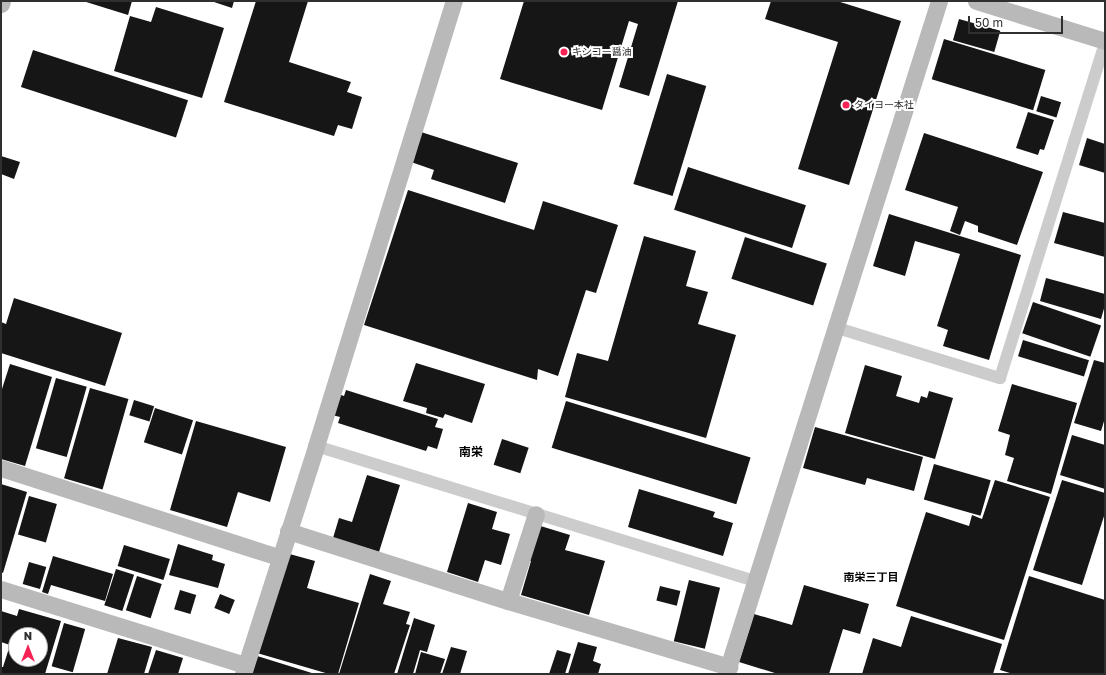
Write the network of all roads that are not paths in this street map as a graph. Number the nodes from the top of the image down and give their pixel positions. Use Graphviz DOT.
graph roads {
  1 [pos="2,1"];
  2 [pos="454,1"];
  3 [pos="939,1"];
  4 [pos="976,1"];
  5 [pos="1,4"];
  6 [pos="1105,41"];
  7 [pos="834,328"];
  8 [pos="316,446"];
  9 [pos="1,468"];
  10 [pos="536,514"];
  11 [pos="288,531"];
  12 [pos="279,558"];
  13 [pos="755,581"];
  14 [pos="1,589"];
  15 [pos="508,601"];
  16 [pos="244,670"];
  17 [pos="728,670"];
  1 -- 5 [label="street"];
  2 -- 8 [label="street"];
  3 -- 7 [label="street"];
  4 -- 6 [label="street"];
  6 -- 7 [label="street"];
  7 -- 13 [label="street"];
  8 -- 10 [label="street"];
  8 -- 11 [label="street"];
  9 -- 12 [label="street"];
  10 -- 13 [label="street"];
  10 -- 15 [label="street"];
  11 -- 12 [label="street"];
  11 -- 15 [label="street"];
  12 -- 16 [label="street"];
  13 -- 17 [label="street"];
  14 -- 16 [label="street"];
  15 -- 17 [label="street"];
}
